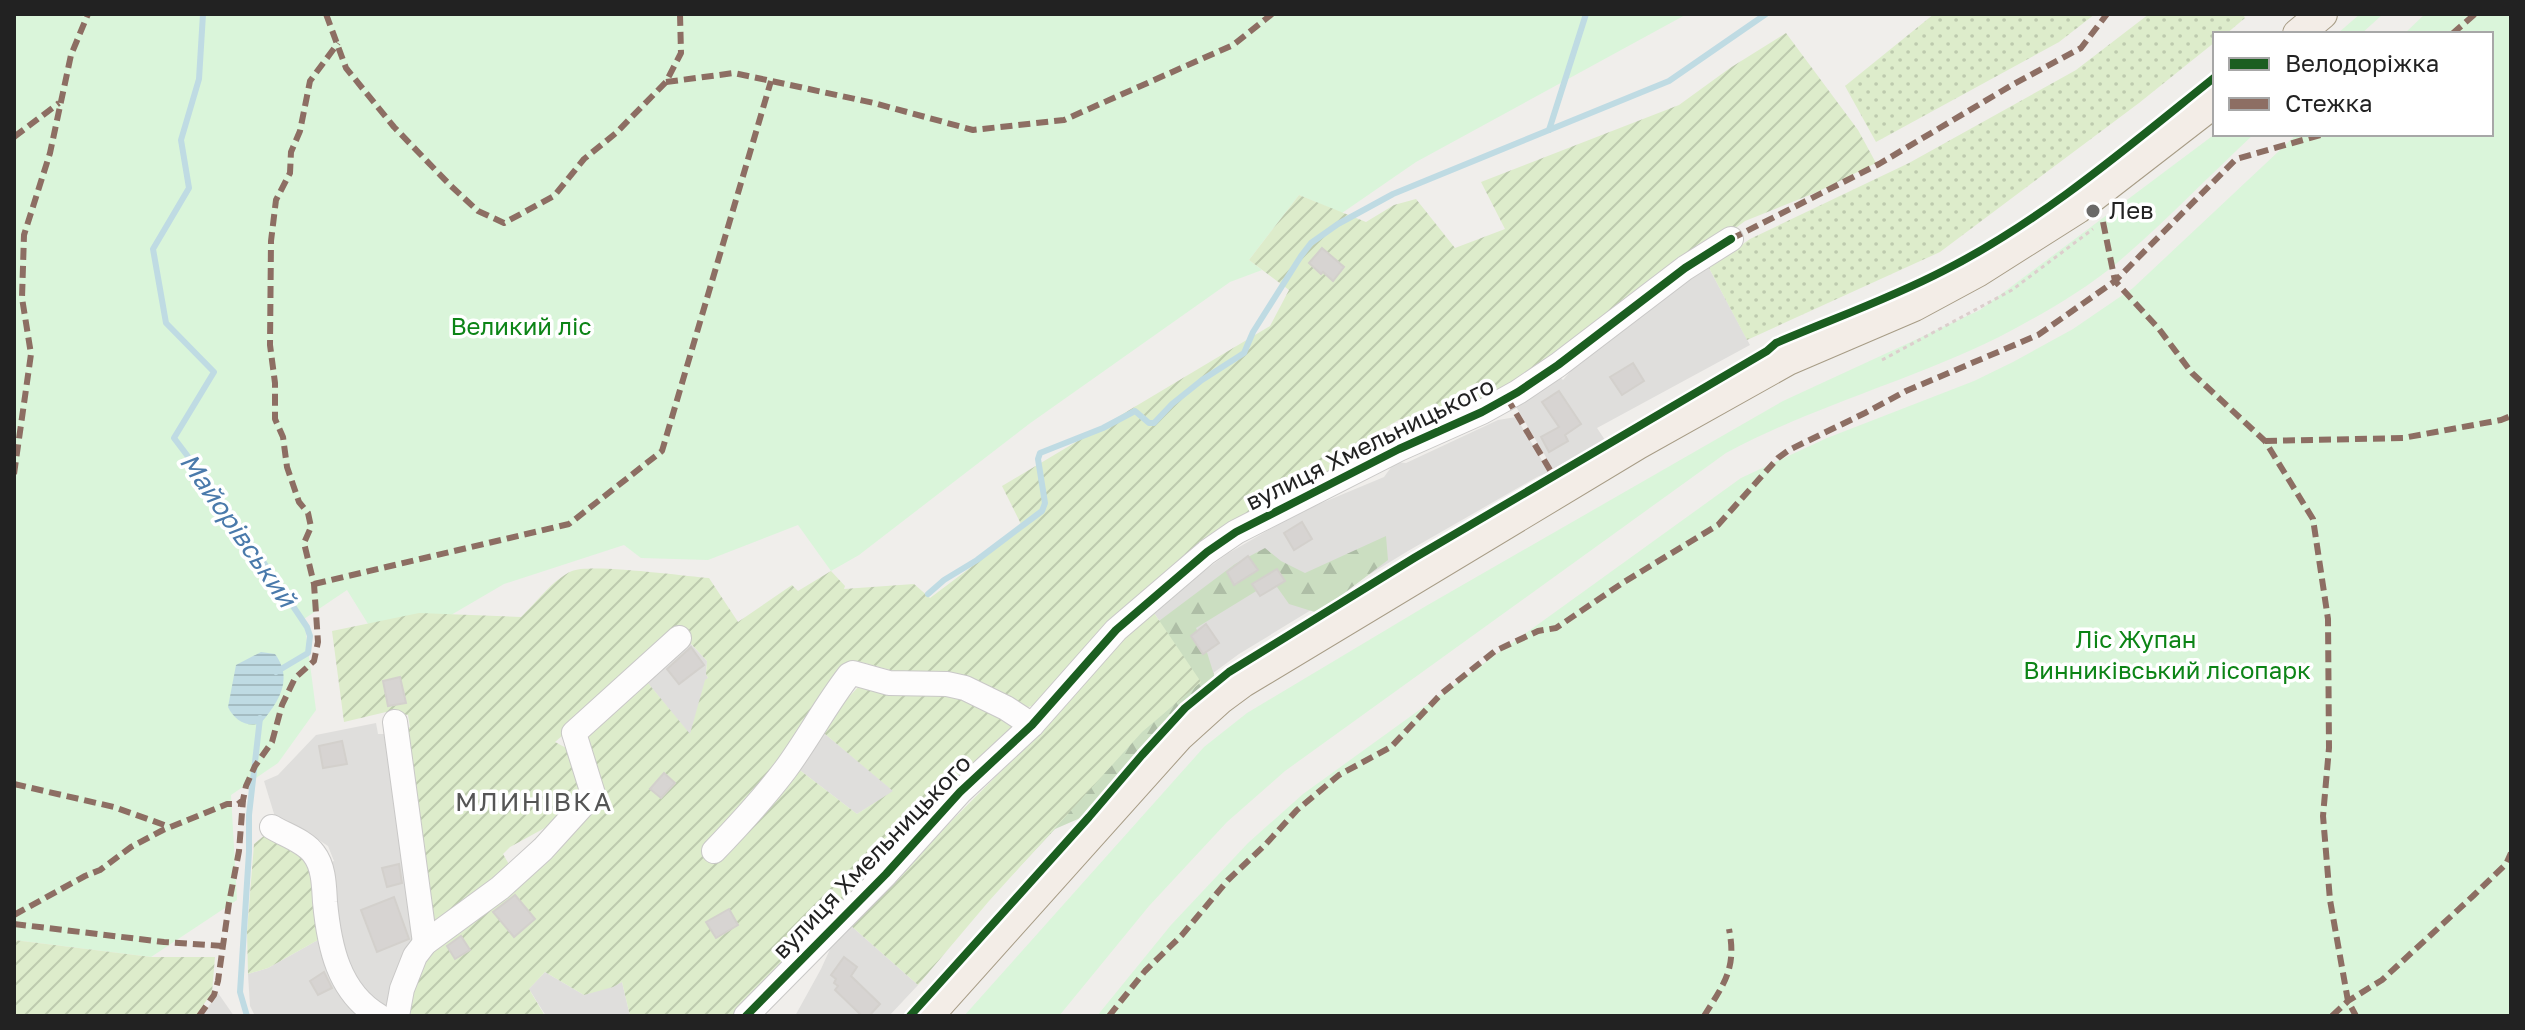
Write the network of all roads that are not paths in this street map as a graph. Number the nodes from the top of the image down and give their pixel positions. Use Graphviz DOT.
graph roads {
  1 [pos="2322,14"];
  2 [pos="2300,32"];
  3 [pos="2213,104"];
  4 [pos="1731,239"];
  5 [pos="679,638"];
  6 [pos="395,722"];
  7 [pos="1032,725"];
  8 [pos="272,827"];
  9 [pos="714,851"];
  10 [pos="425,943"];
  11 [pos="379,1016"];
  12 [pos="397,1016"];
  13 [pos="746,1016"];
  14 [pos="928,1016"];
  1 -- 2 [label="main road"];
  3 -- 14 [label="main road"];
  4 -- 7 [label="street, вулиця Хмельницького"];
  5 -- 10 [label="street"];
  6 -- 10 [label="street"];
  7 -- 9 [label="street"];
  7 -- 13 [label="street, вулиця Хмельницького"];
  8 -- 11 [label="street"];
  10 -- 12 [label="street"];
}
